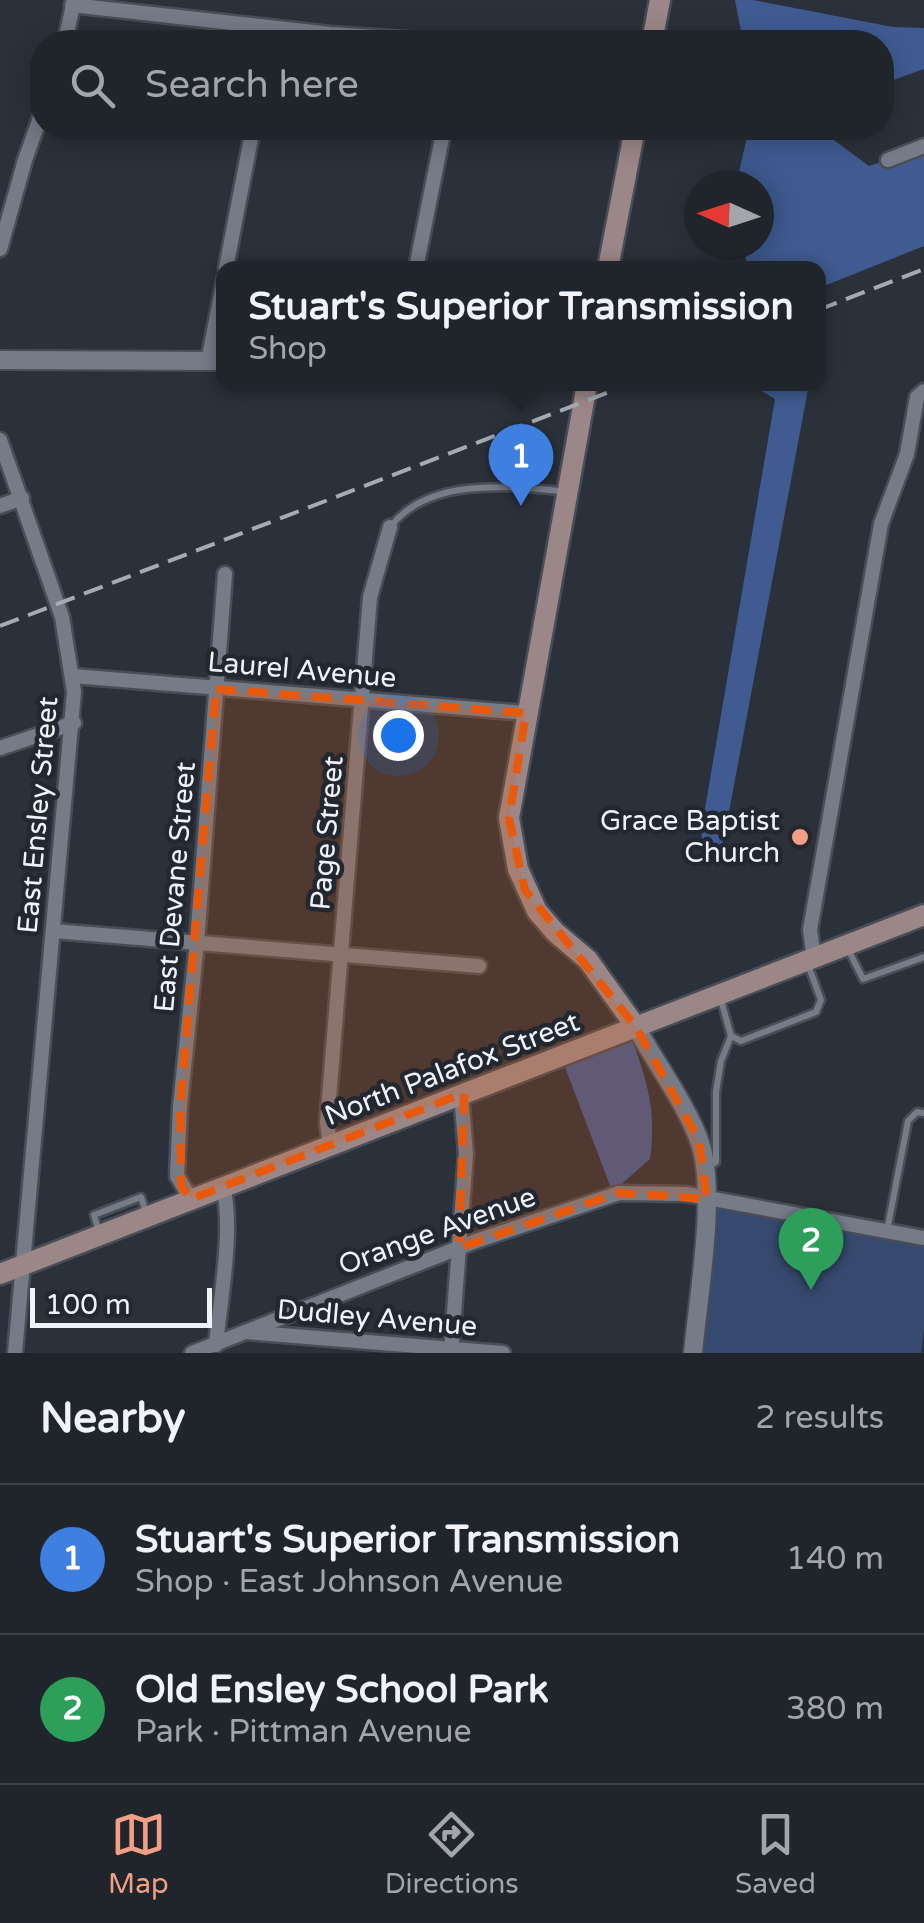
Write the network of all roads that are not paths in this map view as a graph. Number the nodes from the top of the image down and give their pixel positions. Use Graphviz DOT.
graph roads {
  1 [pos="660,0"];
  2 [pos="73,2"];
  3 [pos="67,30"];
  4 [pos="299,30"];
  5 [pos="654,30"];
  6 [pos="32,140"];
  7 [pos="250,140"];
  8 [pos="442,140"];
  9 [pos="633,140"];
  10 [pos="924,146"];
  11 [pos="888,160"];
  12 [pos="0,248"];
  13 [pos="227,261"];
  14 [pos="417,261"];
  15 [pos="609,261"];
  16 [pos="0,360"];
  17 [pos="216,361"];
  18 [pos="586,391"];
  19 [pos="924,391"];
  20 [pos="0,440"];
  21 [pos="566,492"];
  22 [pos="22,498"];
  23 [pos="0,506"];
  24 [pos="390,527"];
  25 [pos="225,574"];
  26 [pos="73,676"];
  27 [pos="216,689"];
  28 [pos="364,700"];
  29 [pos="526,713"];
  30 [pos="74,723"];
  31 [pos="0,748"];
  32 [pos="924,914"];
  33 [pos="54,932"];
  34 [pos="196,942"];
  35 [pos="846,945"];
  36 [pos="342,955"];
  37 [pos="924,957"];
  38 [pos="810,959"];
  39 [pos="478,966"];
  40 [pos="720,994"];
  41 [pos="636,1027"];
  42 [pos="731,1036"];
  43 [pos="462,1094"];
  44 [pos="924,1113"];
  45 [pos="330,1145"];
  46 [pos="706,1166"];
  47 [pos="224,1187"];
  48 [pos="707,1198"];
  49 [pos="190,1199"];
  50 [pos="887,1232"];
  51 [pos="924,1238"];
  52 [pos="460,1248"];
  53 [pos="23,1265"];
  54 [pos="0,1274"];
  55 [pos="246,1332"];
  56 [pos="216,1348"];
  57 [pos="451,1351"];
  58 [pos="14,1353"];
  59 [pos="192,1353"];
  60 [pos="503,1353"];
  61 [pos="693,1353"];
  1 -- 5 [label="main road"];
  2 -- 3 [label="street"];
  2 -- 4 [label="street"];
  6 -- 12 [label="street"];
  7 -- 13 [label="street"];
  8 -- 14 [label="street"];
  9 -- 15 [label="main road"];
  10 -- 11 [label="street"];
  16 -- 17 [label="street"];
  18 -- 21 [label="main road"];
  19 -- 38 [label="street"];
  20 -- 22 [label="street, East Ensley Street"];
  21 -- 24 [label="lane"];
  21 -- 29 [label="main road"];
  22 -- 23 [label="street"];
  22 -- 26 [label="street, East Ensley Street"];
  24 -- 28 [label="street, Page Street"];
  25 -- 27 [label="street, East Devane Street"];
  26 -- 27 [label="street, Laurel Avenue"];
  26 -- 30 [label="street, East Ensley Street"];
  27 -- 28 [label="street, Laurel Avenue"];
  27 -- 34 [label="street, East Devane Street"];
  28 -- 29 [label="street, Laurel Avenue"];
  28 -- 36 [label="street, Page Street"];
  29 -- 41 [label="main road"];
  30 -- 31 [label="street"];
  30 -- 33 [label="street, East Ensley Street"];
  32 -- 35 [label="main road, North Palafox Street"];
  33 -- 34 [label="street"];
  33 -- 53 [label="street, East Ensley Street"];
  34 -- 36 [label="street"];
  34 -- 49 [label="street, East Devane Street"];
  35 -- 37 [label="lane"];
  35 -- 38 [label="main road, North Palafox Street"];
  36 -- 39 [label="street"];
  36 -- 45 [label="street, Page Street"];
  38 -- 40 [label="main road, North Palafox Street"];
  38 -- 42 [label="lane"];
  40 -- 41 [label="main road, North Palafox Street"];
  40 -- 42 [label="lane"];
  41 -- 43 [label="main road, North Palafox Street"];
  41 -- 46 [label="street"];
  42 -- 46 [label="lane"];
  43 -- 45 [label="main road, North Palafox Street"];
  43 -- 52 [label="street"];
  44 -- 50 [label="lane"];
  45 -- 47 [label="main road, North Palafox Street"];
  46 -- 48 [label="street"];
  47 -- 49 [label="main road, North Palafox Street"];
  47 -- 56 [label="street"];
  48 -- 50 [label="street, Orange Avenue"];
  48 -- 52 [label="street, Orange Avenue"];
  48 -- 61 [label="street"];
  49 -- 53 [label="main road, North Palafox Street"];
  50 -- 51 [label="street, Orange Avenue"];
  52 -- 55 [label="street, Orange Avenue"];
  52 -- 57 [label="street"];
  53 -- 54 [label="main road, North Palafox Street"];
  53 -- 58 [label="street, East Ensley Street"];
  55 -- 56 [label="street, Orange Avenue"];
  55 -- 57 [label="street, Dudley Avenue"];
  56 -- 59 [label="street, Orange Avenue"];
  57 -- 60 [label="street, Dudley Avenue"];
}
